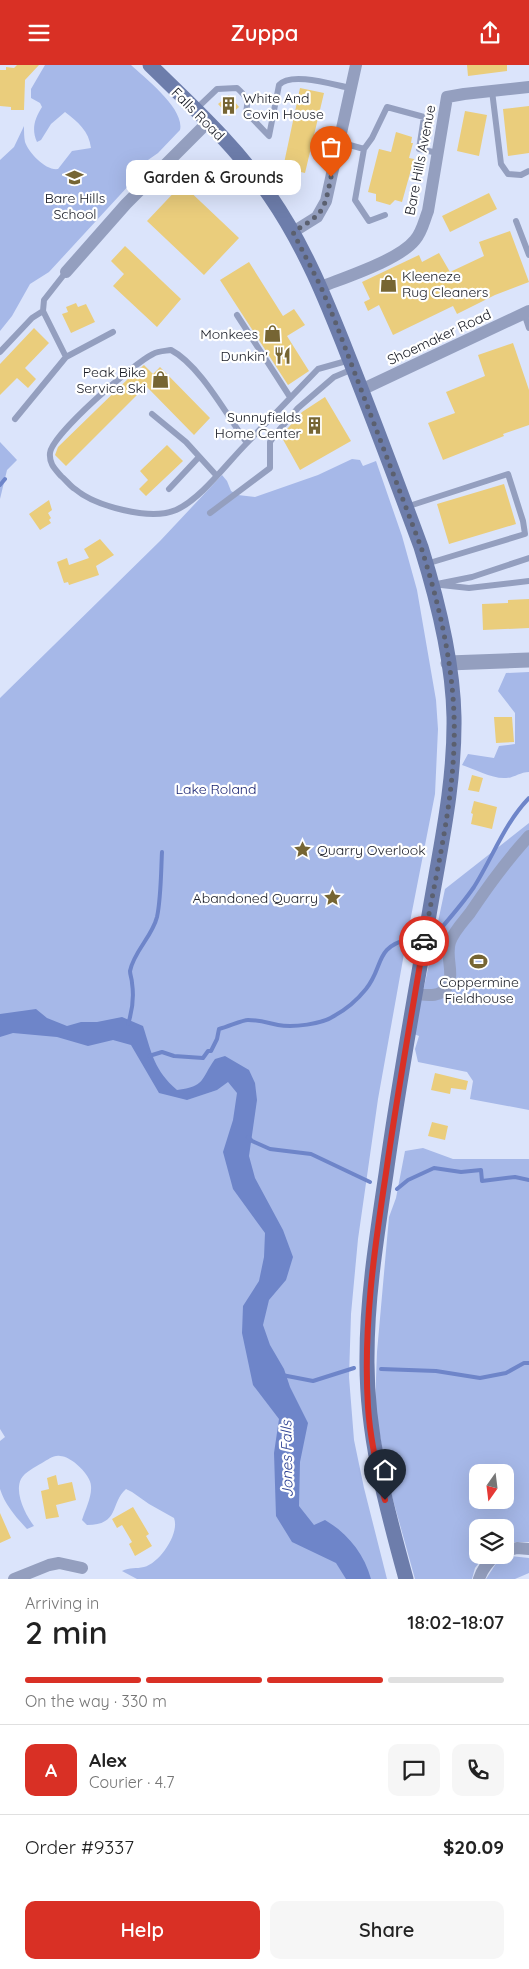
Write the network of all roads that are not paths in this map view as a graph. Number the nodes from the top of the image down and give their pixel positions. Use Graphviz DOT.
graph roads {
  1 [pos="150,65"];
  2 [pos="356,65"];
  3 [pos="529,87"];
  4 [pos="350,88"];
  5 [pos="492,91"];
  6 [pos="196,110"];
  7 [pos="208,122"];
  8 [pos="338,143"];
  9 [pos="364,149"];
  10 [pos="438,153"];
  11 [pos="529,171"];
  12 [pos="385,215"];
  13 [pos="516,221"];
  14 [pos="293,232"];
  15 [pos="529,255"];
  16 [pos="66,272"];
  17 [pos="321,287"];
  18 [pos="43,311"];
  19 [pos="526,312"];
  20 [pos="236,315"];
  21 [pos="529,328"];
  22 [pos="113,333"];
  23 [pos="0,352"];
  24 [pos="66,357"];
  25 [pos="351,365"];
  26 [pos="361,390"];
  27 [pos="290,397"];
  28 [pos="152,413"];
  29 [pos="15,419"];
  30 [pos="247,443"];
  31 [pos="199,457"];
  32 [pos="216,475"];
  33 [pos="169,489"];
  34 [pos="406,507"];
  35 [pos="210,513"];
  36 [pos="529,558"];
  37 [pos="426,563"];
  38 [pos="529,581"];
  39 [pos="432,585"];
  40 [pos="529,660"];
  41 [pos="448,663"];
  42 [pos="529,836"];
  43 [pos="415,994"];
  44 [pos="529,1549"];
  45 [pos="514,1550"];
  46 [pos="487,1564"];
  47 [pos="82,1568"];
  48 [pos="14,1579"];
  49 [pos="406,1579"];
  50 [pos="479,1579"];
  1 -- 6 [label="main road, Falls Road"];
  2 -- 4 [label="street"];
  3 -- 5 [label="street"];
  4 -- 6 [label="lane"];
  4 -- 8 [label="street"];
  5 -- 10 [label="street, Bare Hills Avenue"];
  5 -- 11 [label="lane"];
  6 -- 7 [label="main road, Falls Road"];
  7 -- 14 [label="main road, Falls Road"];
  7 -- 16 [label="street"];
  8 -- 9 [label="lane"];
  8 -- 14 [label="street"];
  9 -- 10 [label="lane"];
  9 -- 12 [label="lane"];
  10 -- 17 [label="street, Bare Hills Avenue"];
  13 -- 15 [label="lane"];
  14 -- 17 [label="main road, Falls Road"];
  16 -- 18 [label="lane"];
  17 -- 25 [label="main road, Falls Road"];
  18 -- 23 [label="lane"];
  18 -- 24 [label="lane"];
  19 -- 21 [label="lane"];
  19 -- 26 [label="street, Shoemaker Road"];
  20 -- 27 [label="lane"];
  22 -- 24 [label="lane"];
  24 -- 29 [label="lane"];
  25 -- 26 [label="main road, Falls Road"];
  25 -- 27 [label="lane"];
  25 -- 35 [label="lane"];
  26 -- 34 [label="main road, Falls Road"];
  27 -- 30 [label="lane"];
  28 -- 31 [label="lane"];
  30 -- 32 [label="lane"];
  30 -- 32 [label="lane"];
  31 -- 32 [label="lane"];
  31 -- 33 [label="lane"];
  34 -- 37 [label="main road, Falls Road"];
  34 -- 37 [label="lane"];
  36 -- 39 [label="lane"];
  37 -- 39 [label="main road, Falls Road"];
  38 -- 39 [label="lane"];
  39 -- 41 [label="main road, Falls Road"];
  40 -- 41 [label="street"];
  41 -- 43 [label="main road, Falls Road"];
  42 -- 43 [label="street"];
  43 -- 49 [label="main road, Falls Road"];
  44 -- 45 [label="street"];
  46 -- 50 [label="street"];
  47 -- 48 [label="street"];
}
